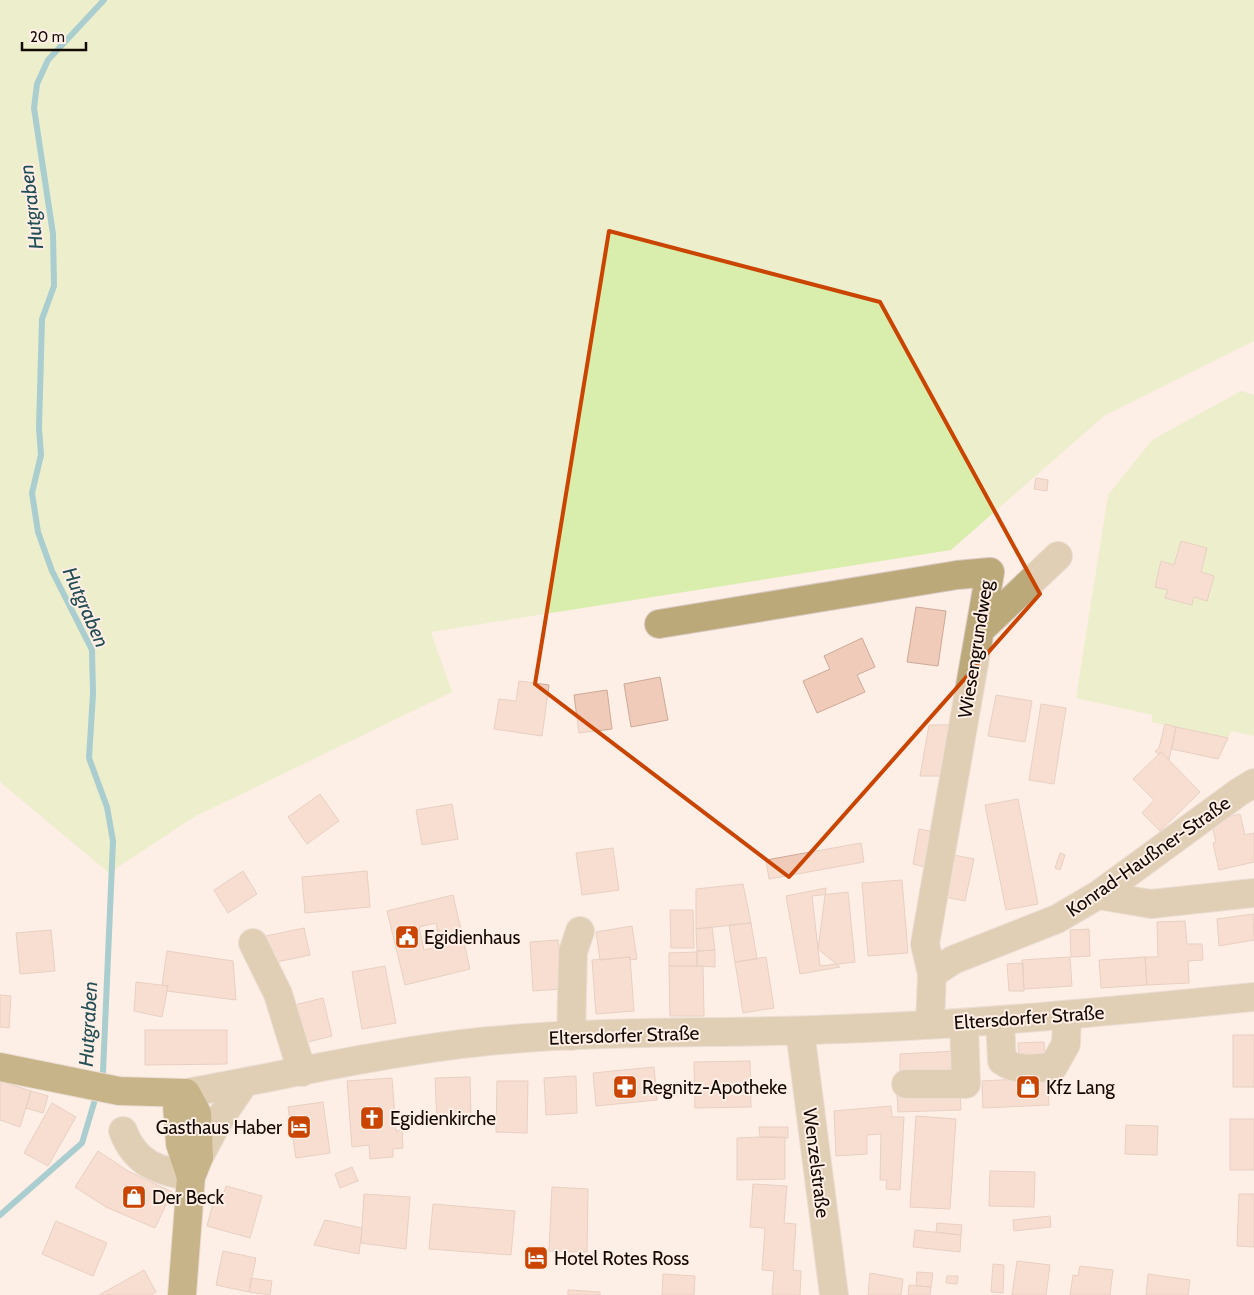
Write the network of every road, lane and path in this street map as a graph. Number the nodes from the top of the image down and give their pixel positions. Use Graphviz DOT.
graph roads {
  1 [pos="1058,556"];
  2 [pos="659,624"];
  3 [pos="980,630"];
  4 [pos="1254,783"];
  5 [pos="1254,893"];
  6 [pos="1098,895"];
  7 [pos="580,931"];
  8 [pos="253,943"];
  9 [pos="932,974"];
  10 [pos="1254,997"];
  11 [pos="1067,1016"];
  12 [pos="1000,1021"];
  13 [pos="964,1023"];
  14 [pos="930,1024"];
  15 [pos="800,1030"];
  16 [pos="571,1036"];
  17 [pos="0,1067"];
  18 [pos="302,1072"];
  19 [pos="244,1083"];
  20 [pos="906,1084"];
  21 [pos="181,1094"];
  22 [pos="122,1131"];
  23 [pos="195,1167"];
  24 [pos="182,1295"];
  25 [pos="834,1295"];
  1 -- 3 [label="street"];
  2 -- 3 [label="street, Wiesengrundweg"];
  3 -- 9 [label="street, Wiesengrundweg"];
  4 -- 6 [label="street, Konrad-Haußner-Straße"];
  5 -- 6 [label="street"];
  6 -- 9 [label="street, Konrad-Haußner-Straße"];
  7 -- 16 [label="street"];
  8 -- 18 [label="street"];
  9 -- 14 [label="street, Wiesengrundweg"];
  10 -- 11 [label="street, Eltersdorfer Straße"];
  11 -- 12 [label="street, Eltersdorfer Straße"];
  11 -- 12 [label="street"];
  12 -- 13 [label="street, Eltersdorfer Straße"];
  13 -- 14 [label="street, Eltersdorfer Straße"];
  13 -- 20 [label="street"];
  14 -- 15 [label="street, Eltersdorfer Straße"];
  15 -- 16 [label="street, Eltersdorfer Straße"];
  15 -- 25 [label="street, Wenzelstraße"];
  16 -- 18 [label="street, Eltersdorfer Straße"];
  17 -- 21 [label="main road, Eltersdorfer Straße"];
  18 -- 19 [label="street, Eltersdorfer Straße"];
  19 -- 21 [label="street, Eltersdorfer Straße"];
  19 -- 23 [label="street"];
  21 -- 23 [label="main road"];
  22 -- 23 [label="street"];
  23 -- 24 [label="main road"];
}
